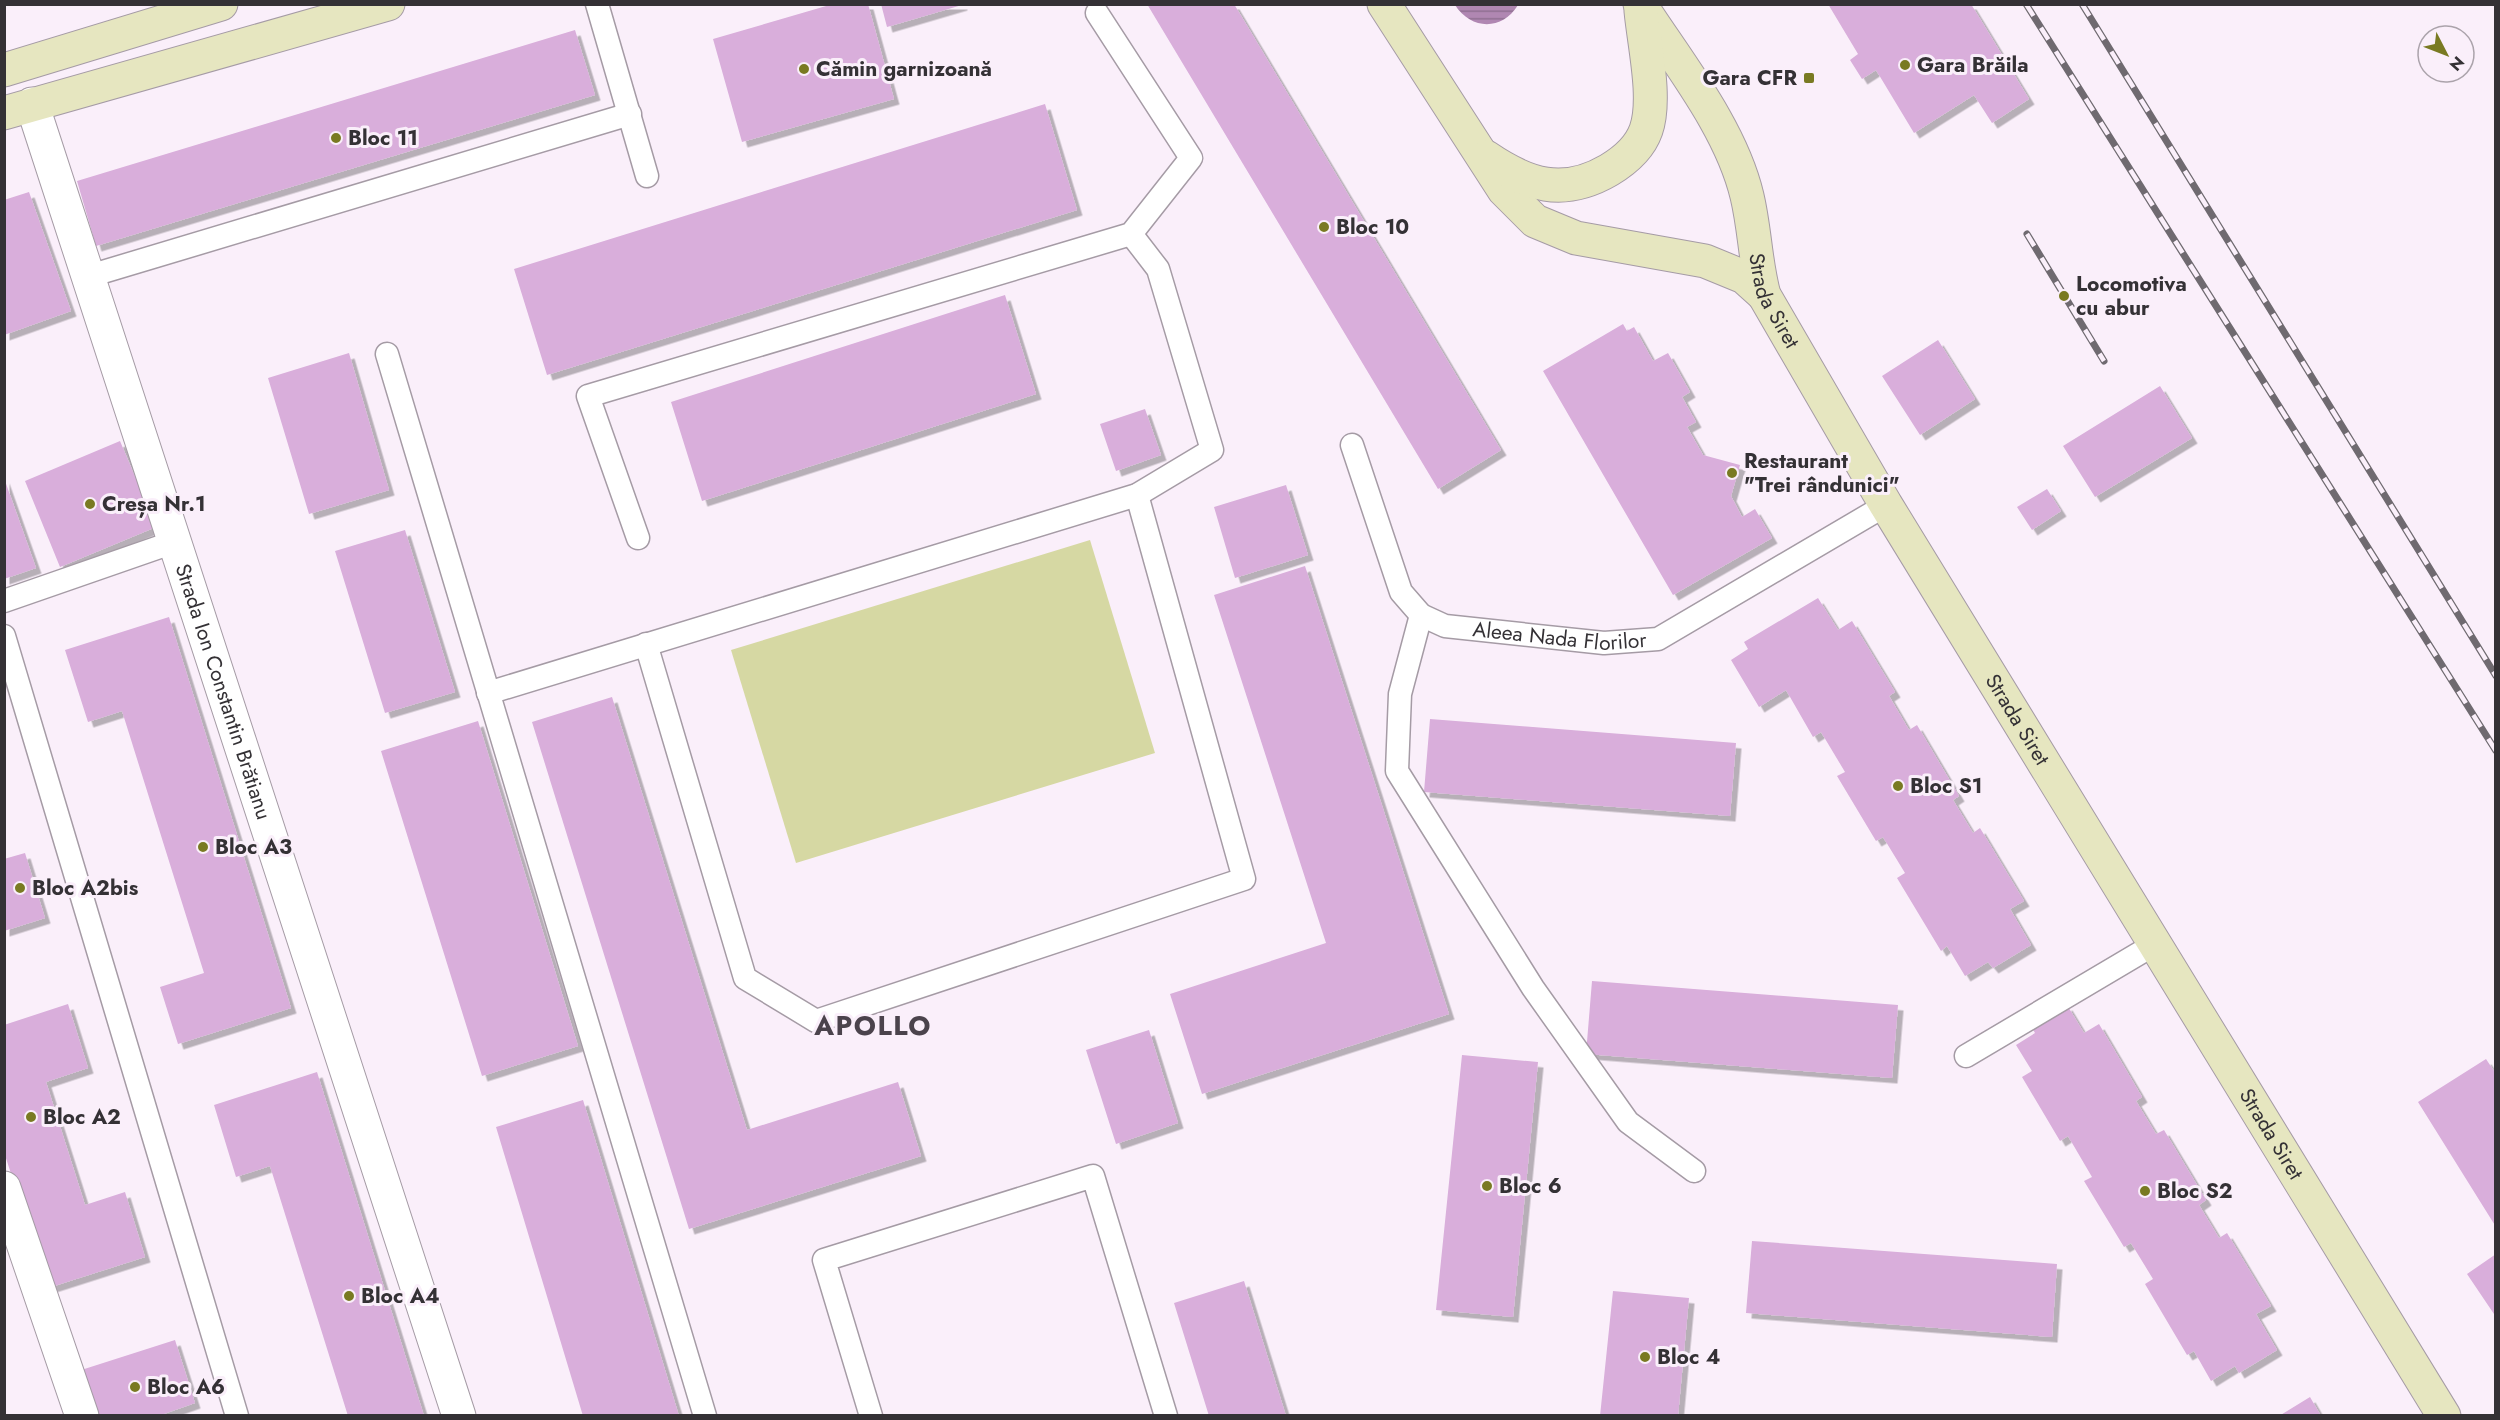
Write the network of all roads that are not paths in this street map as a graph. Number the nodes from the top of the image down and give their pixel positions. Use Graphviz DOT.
graph roads {
  1 [pos="221,4"];
  2 [pos="388,4"];
  3 [pos="597,4"];
  4 [pos="1384,4"];
  5 [pos="1640,4"];
  6 [pos="1097,13"];
  7 [pos="4,70"];
  8 [pos="18,109"];
  9 [pos="630,114"];
  10 [pos="1479,152"];
  11 [pos="647,176"];
  12 [pos="1131,234"];
  13 [pos="87,277"];
  14 [pos="1764,295"];
  15 [pos="387,354"];
  16 [pos="1352,445"];
  17 [pos="1137,495"];
  18 [pos="1886,505"];
  19 [pos="638,538"];
  20 [pos="174,542"];
  21 [pos="4,601"];
  22 [pos="1421,615"];
  23 [pos="4,636"];
  24 [pos="646,645"];
  25 [pos="488,693"];
  26 [pos="2155,944"];
  27 [pos="1966,1056"];
  28 [pos="1694,1171"];
  29 [pos="4,1188"];
  30 [pos="82,1416"];
  31 [pos="237,1416"];
  32 [pos="459,1416"];
  33 [pos="705,1416"];
  34 [pos="872,1416"];
  35 [pos="1166,1416"];
  36 [pos="2444,1416"];
  1 -- 7 [label="street"];
  2 -- 8 [label="street"];
  3 -- 9 [label="lane"];
  4 -- 10 [label="street"];
  5 -- 10 [label="street, Strada Siret"];
  5 -- 14 [label="street, Strada Siret"];
  6 -- 12 [label="lane"];
  8 -- 13 [label="street, Strada Ion Constantin Brătianu"];
  9 -- 11 [label="lane"];
  9 -- 13 [label="lane"];
  10 -- 14 [label="street"];
  12 -- 17 [label="lane"];
  12 -- 19 [label="lane"];
  13 -- 20 [label="street, Strada Ion Constantin Brătianu"];
  14 -- 18 [label="street, Strada Siret"];
  15 -- 25 [label="lane"];
  16 -- 22 [label="lane, Aleea Nada Florilor"];
  17 -- 24 [label="lane"];
  17 -- 24 [label="lane"];
  18 -- 22 [label="lane, Aleea Nada Florilor"];
  18 -- 26 [label="street, Strada Siret"];
  20 -- 21 [label="lane"];
  20 -- 32 [label="street, Strada Ion Constantin Brătianu"];
  22 -- 28 [label="lane"];
  23 -- 31 [label="lane"];
  24 -- 25 [label="lane"];
  25 -- 33 [label="lane"];
  26 -- 27 [label="lane"];
  26 -- 36 [label="street, Strada Siret"];
  29 -- 30 [label="street"];
  34 -- 35 [label="lane"];
}
